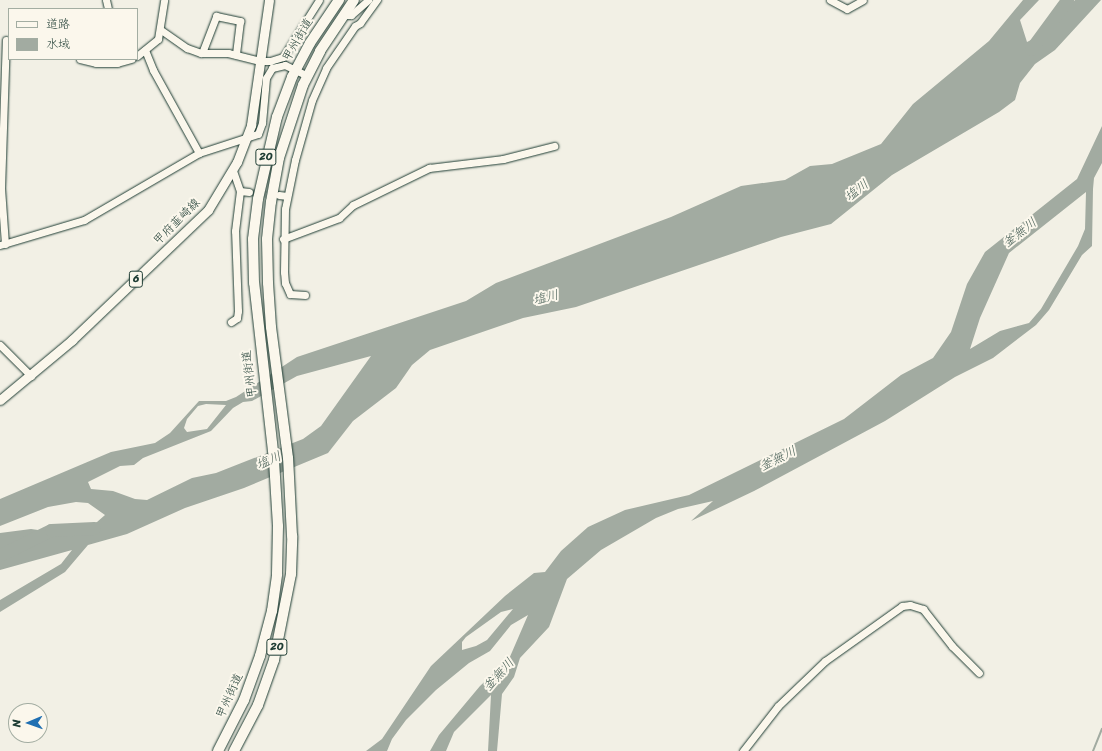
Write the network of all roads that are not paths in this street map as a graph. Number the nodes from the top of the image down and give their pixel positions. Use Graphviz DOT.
graph roads {
  1 [pos="164,0"];
  2 [pos="269,0"];
  3 [pos="319,0"];
  4 [pos="339,0"];
  5 [pos="354,0"];
  6 [pos="368,0"];
  7 [pos="377,0"];
  8 [pos="830,0"];
  9 [pos="863,0"];
  10 [pos="343,15"];
  11 [pos="161,30"];
  12 [pos="5,39"];
  13 [pos="145,50"];
  14 [pos="202,53"];
  15 [pos="138,55"];
  16 [pos="236,55"];
  17 [pos="84,60"];
  18 [pos="128,60"];
  19 [pos="260,61"];
  20 [pos="295,70"];
  21 [pos="308,76"];
  22 [pos="246,138"];
  23 [pos="554,146"];
  24 [pos="199,153"];
  25 [pos="233,171"];
  26 [pos="240,191"];
  27 [pos="250,192"];
  28 [pos="279,195"];
  29 [pos="287,196"];
  30 [pos="283,238"];
  31 [pos="2,244"];
  32 [pos="305,295"];
  33 [pos="231,322"];
  34 [pos="0,345"];
  35 [pos="31,376"];
  36 [pos="0,400"];
  37 [pos="979,673"];
  38 [pos="218,751"];
  39 [pos="234,751"];
  40 [pos="743,751"];
  1 -- 11 [label="street"];
  2 -- 19 [label="main road, 甲府韮崎線 / 6"];
  3 -- 19 [label="street"];
  4 -- 20 [label="highway, 甲州街道 / 20"];
  5 -- 10 [label="highway, 甲州街道 / 20"];
  6 -- 10 [label="street"];
  7 -- 29 [label="street"];
  8 -- 9 [label="street"];
  10 -- 21 [label="highway, 甲州街道 / 20"];
  11 -- 13 [label="street"];
  11 -- 14 [label="street"];
  12 -- 31 [label="street"];
  13 -- 15 [label="street"];
  13 -- 24 [label="street"];
  14 -- 16 [label="street"];
  14 -- 16 [label="street"];
  16 -- 19 [label="street"];
  17 -- 18 [label="street"];
  19 -- 22 [label="main road, 甲府韮崎線 / 6"];
  20 -- 21 [label="street"];
  20 -- 22 [label="street"];
  20 -- 38 [label="highway, 甲州街道 / 20"];
  21 -- 39 [label="highway, 甲州街道 / 20"];
  22 -- 24 [label="street"];
  22 -- 25 [label="main road, 甲府韮崎線 / 6"];
  23 -- 30 [label="street"];
  24 -- 31 [label="street"];
  25 -- 26 [label="street"];
  25 -- 35 [label="main road, 甲府韮崎線 / 6"];
  26 -- 27 [label="street"];
  26 -- 33 [label="street"];
  28 -- 29 [label="street"];
  29 -- 30 [label="street"];
  30 -- 32 [label="street"];
  34 -- 35 [label="street"];
  35 -- 36 [label="main road, 甲府韮崎線 / 6"];
  37 -- 40 [label="street"];
}
